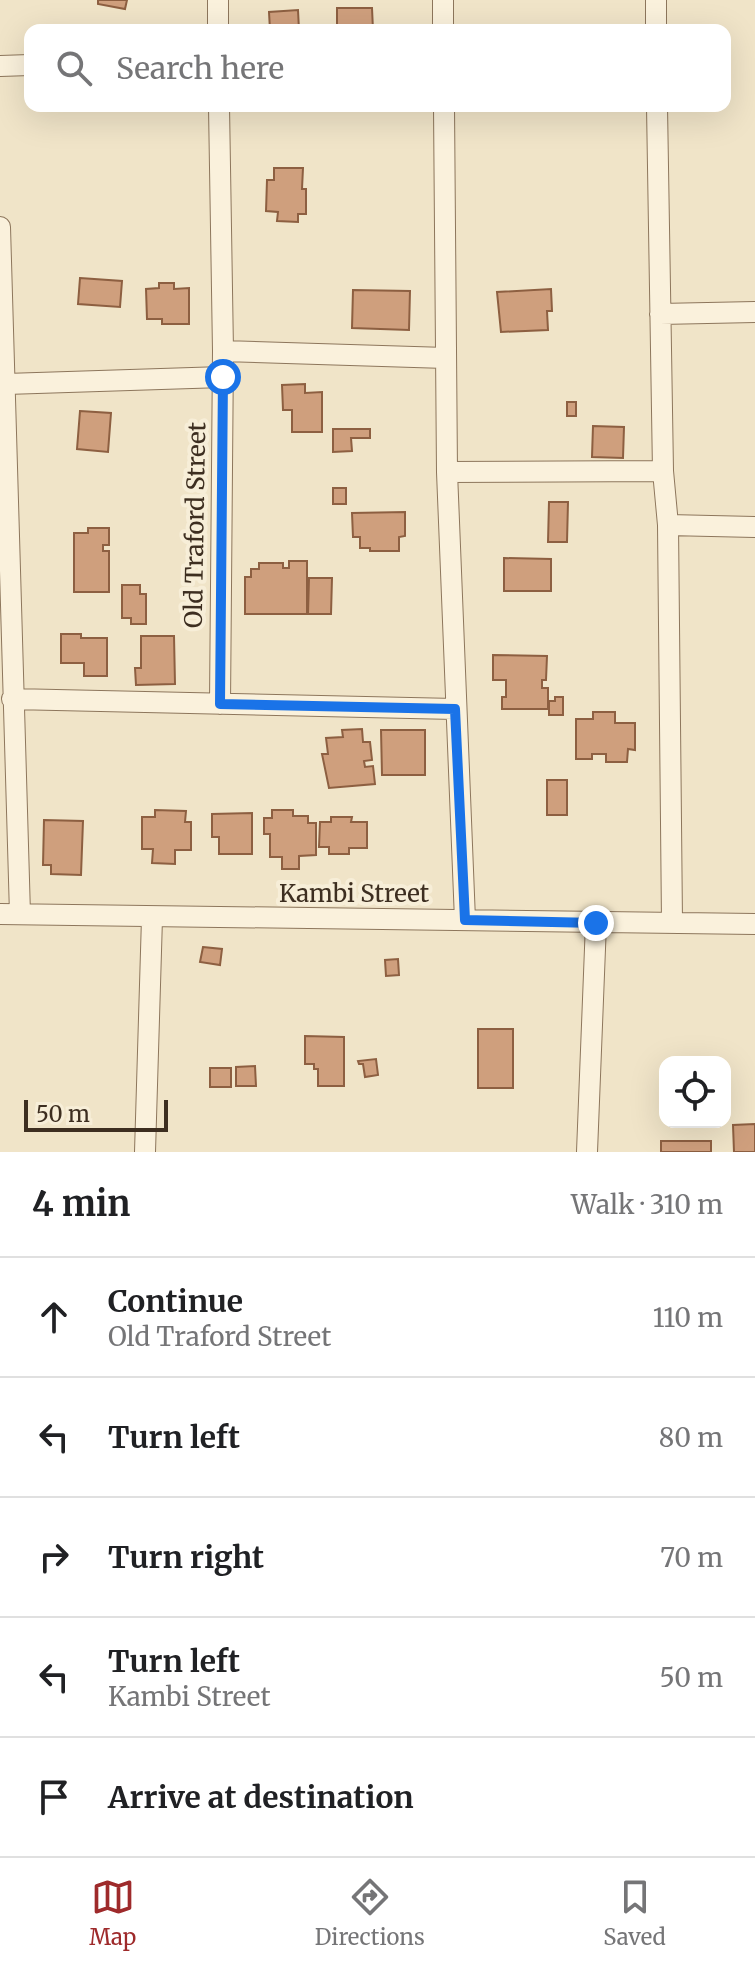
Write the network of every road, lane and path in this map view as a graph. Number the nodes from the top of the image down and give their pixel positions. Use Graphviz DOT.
graph roads {
  1 [pos="218,0"];
  2 [pos="443,0"];
  3 [pos="656,0"];
  4 [pos="218,24"];
  5 [pos="443,24"];
  6 [pos="656,24"];
  7 [pos="24,65"];
  8 [pos="0,66"];
  9 [pos="219,112"];
  10 [pos="444,112"];
  11 [pos="657,112"];
  12 [pos="0,227"];
  13 [pos="755,312"];
  14 [pos="660,314"];
  15 [pos="223,351"];
  16 [pos="446,358"];
  17 [pos="223,377"];
  18 [pos="6,384"];
  19 [pos="663,471"];
  20 [pos="447,472"];
  21 [pos="4,506"];
  22 [pos="668,525"];
  23 [pos="755,527"];
  24 [pos="12,699"];
  25 [pos="220,704"];
  26 [pos="455,709"];
  27 [pos="10,914"];
  28 [pos="152,918"];
  29 [pos="465,920"];
  30 [pos="672,922"];
  31 [pos="596,923"];
  32 [pos="755,924"];
  33 [pos="145,1152"];
  34 [pos="587,1152"];
  1 -- 4 [label="street"];
  2 -- 5 [label="street"];
  3 -- 6 [label="street"];
  7 -- 8 [label="street"];
  9 -- 15 [label="street, Old Traford Street"];
  10 -- 16 [label="street"];
  11 -- 14 [label="street"];
  12 -- 18 [label="street"];
  13 -- 14 [label="street"];
  14 -- 19 [label="street"];
  15 -- 16 [label="street"];
  15 -- 17 [label="street, Old Traford Street"];
  16 -- 20 [label="street"];
  17 -- 18 [label="street"];
  17 -- 25 [label="street, Old Traford Street"];
  18 -- 21 [label="street"];
  19 -- 20 [label="street"];
  19 -- 22 [label="street"];
  20 -- 26 [label="street"];
  21 -- 24 [label="street"];
  22 -- 23 [label="street"];
  22 -- 30 [label="street"];
  24 -- 25 [label="street"];
  24 -- 27 [label="street"];
  25 -- 26 [label="street"];
  26 -- 29 [label="street"];
  27 -- 28 [label="street, Kambi Street"];
  28 -- 29 [label="street, Kambi Street"];
  28 -- 33 [label="street"];
  29 -- 31 [label="street, Kambi Street"];
  30 -- 31 [label="street, Kambi Street"];
  30 -- 32 [label="street, Kambi Street"];
  31 -- 34 [label="street"];
}
